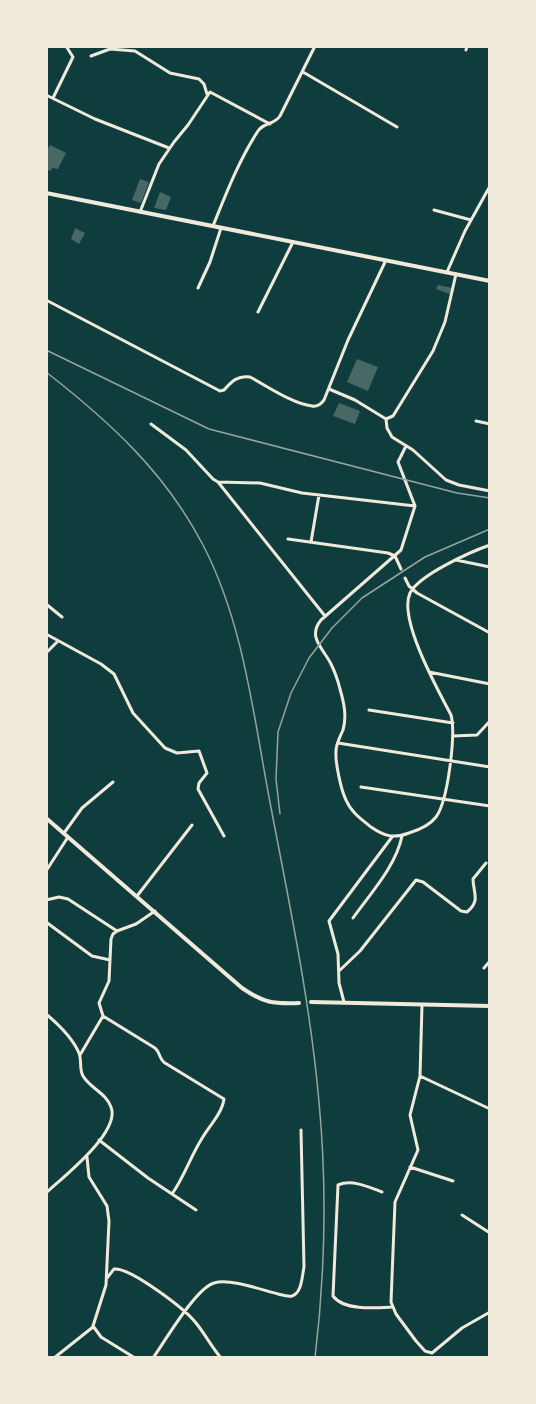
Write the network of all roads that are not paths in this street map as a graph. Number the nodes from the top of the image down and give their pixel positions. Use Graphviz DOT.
graph roads {
  1 [pos="66,46"];
  2 [pos="315,46"];
  3 [pos="92,56"];
  4 [pos="302,72"];
  5 [pos="207,94"];
  6 [pos="46,95"];
  7 [pos="53,99"];
  8 [pos="270,124"];
  9 [pos="397,127"];
  10 [pos="169,148"];
  11 [pos="489,186"];
  12 [pos="46,193"];
  13 [pos="434,210"];
  14 [pos="140,212"];
  15 [pos="471,220"];
  16 [pos="213,226"];
  17 [pos="221,228"];
  18 [pos="293,242"];
  19 [pos="386,260"];
  20 [pos="447,272"];
  21 [pos="456,274"];
  22 [pos="489,281"];
  23 [pos="198,288"];
  24 [pos="46,300"];
  25 [pos="258,312"];
  26 [pos="329,389"];
  27 [pos="386,419"];
  28 [pos="476,421"];
  29 [pos="151,424"];
  30 [pos="489,424"];
  31 [pos="406,446"];
  32 [pos="218,482"];
  33 [pos="489,491"];
  34 [pos="319,495"];
  35 [pos="415,506"];
  36 [pos="288,539"];
  37 [pos="311,542"];
  38 [pos="489,545"];
  39 [pos="395,556"];
  40 [pos="455,560"];
  41 [pos="489,567"];
  42 [pos="400,569"];
  43 [pos="405,578"];
  44 [pos="412,590"];
  45 [pos="46,604"];
  46 [pos="325,616"];
  47 [pos="62,617"];
  48 [pos="489,633"];
  49 [pos="46,634"];
  50 [pos="58,641"];
  51 [pos="46,653"];
  52 [pos="429,672"];
  53 [pos="489,684"];
  54 [pos="369,710"];
  55 [pos="489,721"];
  56 [pos="453,723"];
  57 [pos="453,736"];
  58 [pos="338,743"];
  59 [pos="450,761"];
  60 [pos="489,767"];
  61 [pos="113,782"];
  62 [pos="361,788"];
  63 [pos="444,798"];
  64 [pos="489,806"];
  65 [pos="46,818"];
  66 [pos="192,825"];
  67 [pos="64,833"];
  68 [pos="224,836"];
  69 [pos="402,836"];
  70 [pos="69,837"];
  71 [pos="392,837"];
  72 [pos="486,863"];
  73 [pos="46,871"];
  74 [pos="137,896"];
  75 [pos="46,900"];
  76 [pos="155,912"];
  77 [pos="353,918"];
  78 [pos="46,922"];
  79 [pos="117,931"];
  80 [pos="110,960"];
  81 [pos="489,961"];
  82 [pos="484,968"];
  83 [pos="339,971"];
  84 [pos="311,1002"];
  85 [pos="344,1002"];
  86 [pos="299,1003"];
  87 [pos="422,1004"];
  88 [pos="489,1006"];
  89 [pos="46,1014"];
  90 [pos="103,1016"];
  91 [pos="80,1055"];
  92 [pos="420,1076"];
  93 [pos="489,1109"];
  94 [pos="301,1130"];
  95 [pos="99,1140"];
  96 [pos="87,1157"];
  97 [pos="410,1167"];
  98 [pos="453,1181"];
  99 [pos="382,1192"];
  100 [pos="46,1193"];
  101 [pos="172,1194"];
  102 [pos="196,1210"];
  103 [pos="462,1215"];
  104 [pos="489,1233"];
  105 [pos="106,1279"];
  106 [pos="392,1307"];
  107 [pos="185,1312"];
  108 [pos="489,1312"];
  109 [pos="93,1326"];
  110 [pos="432,1353"];
  111 [pos="54,1358"];
  112 [pos="135,1358"];
  113 [pos="153,1358"];
  114 [pos="221,1358"];
  115 [pos="430,1358"];
  1 -- 7 [label="street"];
  2 -- 4 [label="street"];
  3 -- 5 [label="street"];
  4 -- 8 [label="street"];
  4 -- 9 [label="street"];
  5 -- 8 [label="street"];
  5 -- 10 [label="street"];
  6 -- 7 [label="street"];
  7 -- 10 [label="street"];
  8 -- 16 [label="street"];
  10 -- 14 [label="street"];
  11 -- 15 [label="street"];
  12 -- 14 [label="street"];
  13 -- 15 [label="street"];
  14 -- 16 [label="street"];
  15 -- 20 [label="street"];
  16 -- 17 [label="street"];
  17 -- 18 [label="street"];
  17 -- 23 [label="street"];
  18 -- 19 [label="street"];
  18 -- 25 [label="street"];
  19 -- 20 [label="street"];
  19 -- 26 [label="street"];
  20 -- 21 [label="street"];
  21 -- 22 [label="street"];
  21 -- 27 [label="street"];
  24 -- 26 [label="street"];
  26 -- 27 [label="street"];
  27 -- 31 [label="street"];
  28 -- 30 [label="street"];
  29 -- 32 [label="street"];
  31 -- 33 [label="street"];
  31 -- 35 [label="street"];
  32 -- 34 [label="street"];
  32 -- 46 [label="street"];
  34 -- 35 [label="street"];
  34 -- 37 [label="street"];
  35 -- 39 [label="street"];
  36 -- 37 [label="street"];
  37 -- 39 [label="street"];
  38 -- 40 [label="street"];
  39 -- 42 [label="street"];
  39 -- 46 [label="street"];
  40 -- 41 [label="street"];
  40 -- 44 [label="street"];
  43 -- 44 [label="street"];
  44 -- 48 [label="street"];
  44 -- 52 [label="street"];
  45 -- 47 [label="street"];
  46 -- 58 [label="street"];
  49 -- 50 [label="street"];
  50 -- 51 [label="street"];
  50 -- 68 [label="street"];
  52 -- 53 [label="street"];
  52 -- 56 [label="street"];
  54 -- 56 [label="street"];
  55 -- 57 [label="street"];
  56 -- 57 [label="street"];
  57 -- 59 [label="street"];
  58 -- 59 [label="street"];
  58 -- 71 [label="street"];
  59 -- 60 [label="street"];
  59 -- 63 [label="street"];
  61 -- 67 [label="street"];
  62 -- 63 [label="street"];
  63 -- 64 [label="street"];
  63 -- 69 [label="street"];
  65 -- 67 [label="street"];
  66 -- 74 [label="street"];
  67 -- 70 [label="street"];
  69 -- 71 [label="street"];
  69 -- 77 [label="street"];
  70 -- 73 [label="street"];
  70 -- 74 [label="street"];
  71 -- 83 [label="street"];
  72 -- 83 [label="street"];
  74 -- 76 [label="street"];
  75 -- 79 [label="street"];
  76 -- 79 [label="street"];
  76 -- 86 [label="street"];
  78 -- 80 [label="street"];
  79 -- 80 [label="street"];
  80 -- 90 [label="street"];
  81 -- 82 [label="street"];
  83 -- 85 [label="street"];
  84 -- 85 [label="street"];
  85 -- 87 [label="street"];
  87 -- 88 [label="street"];
  87 -- 92 [label="street"];
  89 -- 91 [label="street"];
  90 -- 91 [label="street"];
  90 -- 101 [label="street"];
  91 -- 95 [label="street"];
  92 -- 93 [label="street"];
  92 -- 97 [label="street"];
  94 -- 107 [label="street"];
  95 -- 96 [label="street"];
  95 -- 101 [label="street"];
  96 -- 100 [label="street"];
  96 -- 105 [label="street"];
  97 -- 98 [label="street"];
  97 -- 106 [label="street"];
  99 -- 106 [label="street"];
  101 -- 102 [label="street"];
  103 -- 104 [label="street"];
  105 -- 107 [label="street"];
  105 -- 109 [label="street"];
  106 -- 110 [label="street"];
  107 -- 113 [label="street"];
  107 -- 114 [label="street"];
  108 -- 110 [label="street"];
  109 -- 111 [label="street"];
  109 -- 112 [label="street"];
  110 -- 115 [label="street"];
}
